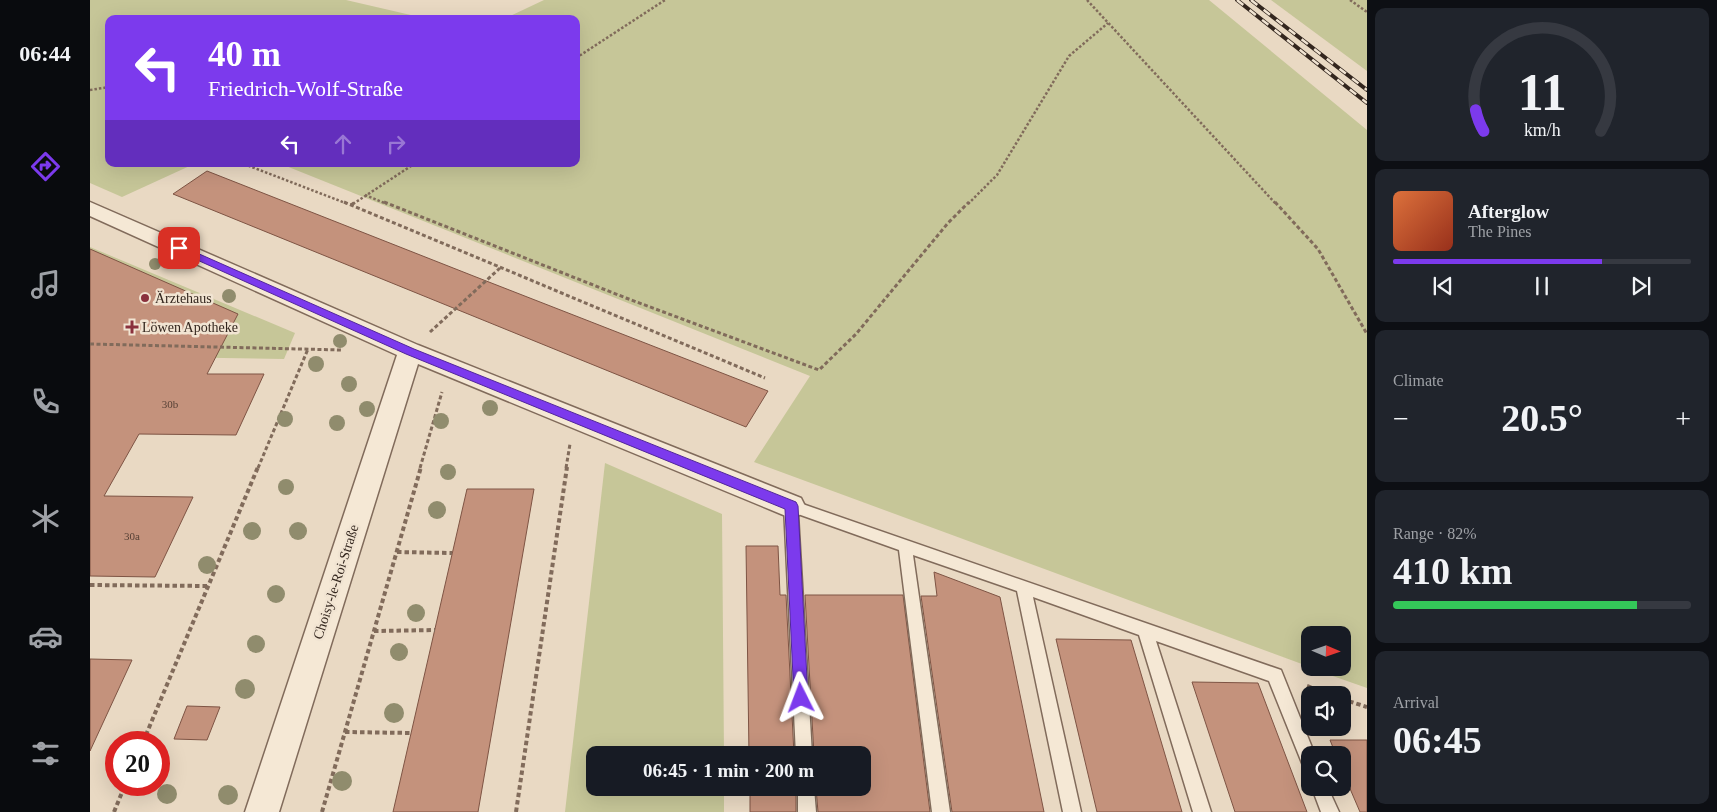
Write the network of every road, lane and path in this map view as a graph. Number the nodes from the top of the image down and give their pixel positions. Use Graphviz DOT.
graph roads {
  1 [pos="665,0"];
  2 [pos="1087,0"];
  3 [pos="1350,0"];
  4 [pos="1367,12"];
  5 [pos="1108,23"];
  6 [pos="580,55"];
  7 [pos="105,88"];
  8 [pos="90,90"];
  9 [pos="252,167"];
  10 [pos="409,167"];
  11 [pos="365,195"];
  12 [pos="351,205"];
  13 [pos="90,208"];
  14 [pos="500,268"];
  15 [pos="1367,334"];
  16 [pos="90,344"];
  17 [pos="308,349"];
  18 [pos="345,350"];
  19 [pos="410,352"];
  20 [pos="449,368"];
  21 [pos="765,378"];
  22 [pos="574,418"];
  23 [pos="791,506"];
  24 [pos="904,545"];
  25 [pos="397,552"];
  26 [pos="452,553"];
  27 [pos="90,585"];
  28 [pos="208,586"];
  29 [pos="1023,587"];
  30 [pos="434,630"];
  31 [pos="1145,630"];
  32 [pos="374,631"];
  33 [pos="1351,702"];
  34 [pos="1367,708"];
  35 [pos="148,731"];
  36 [pos="345,732"];
  37 [pos="411,733"];
  38 [pos="804,746"];
  39 [pos="1304,746"];
  40 [pos="121,796"];
  41 [pos="806,796"];
  42 [pos="1323,796"];
  43 [pos="114,812"];
  44 [pos="262,812"];
  45 [pos="322,812"];
  46 [pos="516,812"];
  47 [pos="807,812"];
  48 [pos="941,812"];
  49 [pos="1072,812"];
  50 [pos="1202,812"];
  51 [pos="1330,812"];
  1 -- 6 [label="path"];
  2 -- 5 [label="path"];
  3 -- 4 [label="path"];
  5 -- 11 [label="path"];
  5 -- 15 [label="path"];
  7 -- 8 [label="path"];
  9 -- 12 [label="path"];
  10 -- 11 [label="path"];
  11 -- 12 [label="path"];
  12 -- 14 [label="path"];
  13 -- 19 [label="street"];
  14 -- 19 [label="path"];
  14 -- 21 [label="path"];
  16 -- 17 [label="path"];
  17 -- 18 [label="path"];
  17 -- 28 [label="path"];
  19 -- 20 [label="street"];
  19 -- 44 [label="street, Choisy-le-Roi-Straße"];
  20 -- 22 [label="street"];
  20 -- 25 [label="path"];
  22 -- 23 [label="street"];
  22 -- 46 [label="path"];
  23 -- 24 [label="lane"];
  23 -- 38 [label="lane"];
  24 -- 29 [label="lane"];
  24 -- 48 [label="lane"];
  25 -- 26 [label="path"];
  25 -- 32 [label="path"];
  27 -- 28 [label="path"];
  28 -- 35 [label="path"];
  29 -- 31 [label="lane"];
  29 -- 49 [label="lane"];
  30 -- 32 [label="path"];
  31 -- 39 [label="lane"];
  31 -- 50 [label="lane"];
  32 -- 36 [label="path"];
  33 -- 34 [label="path"];
  36 -- 37 [label="path"];
  36 -- 45 [label="path"];
  40 -- 43 [label="path"];
  41 -- 47 [label="lane"];
  42 -- 51 [label="lane"];
}
